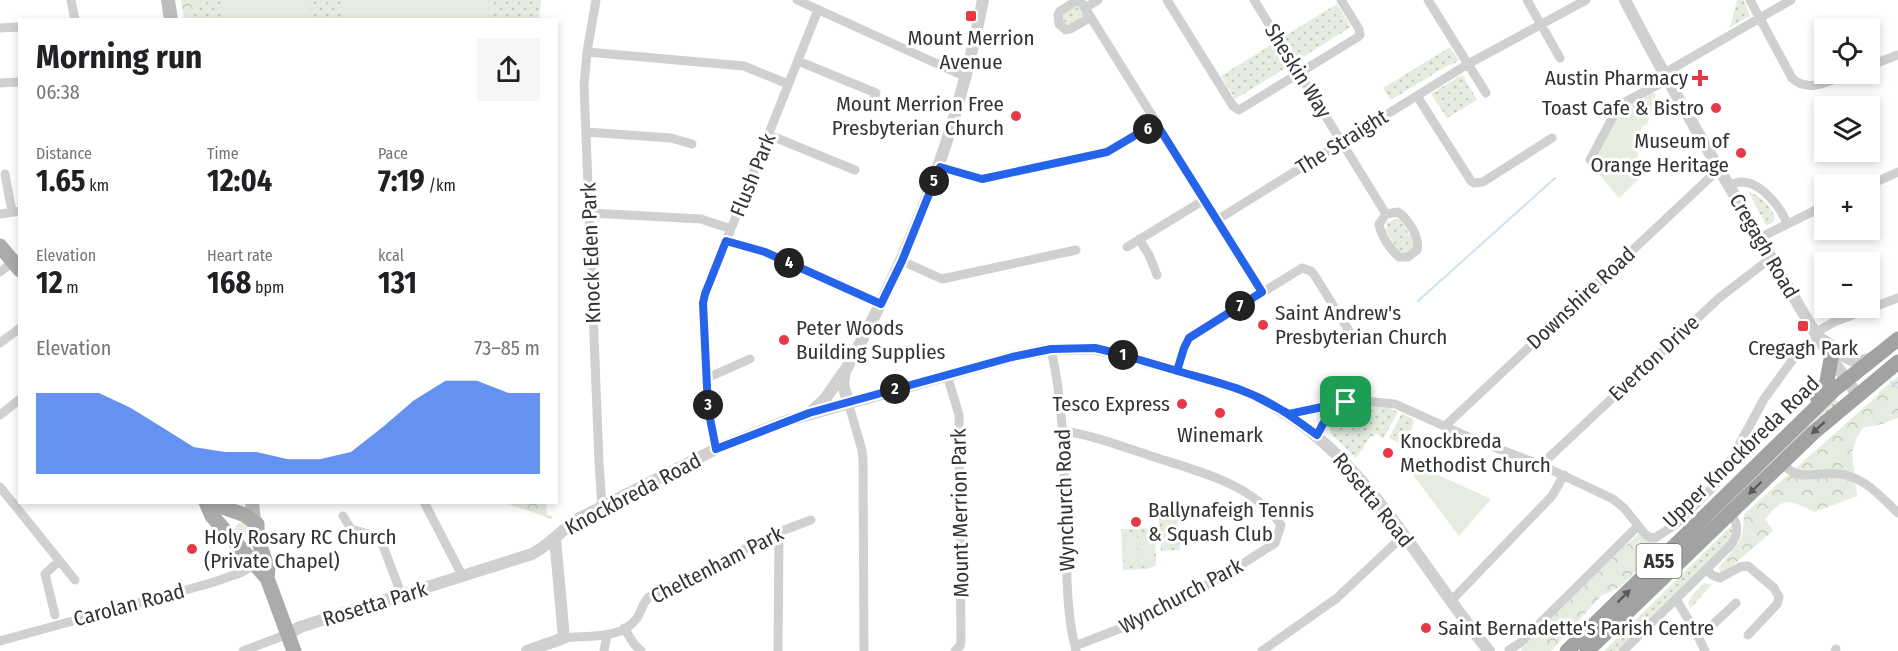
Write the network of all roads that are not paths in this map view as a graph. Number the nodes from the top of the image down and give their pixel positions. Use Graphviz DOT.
graph roads {
  1 [pos="71,0"];
  2 [pos="168,0"];
  3 [pos="596,0"];
  4 [pos="797,0"];
  5 [pos="982,0"];
  6 [pos="1098,0"];
  7 [pos="1167,0"];
  8 [pos="1254,0"];
  9 [pos="1341,0"];
  10 [pos="1428,0"];
  11 [pos="1527,0"];
  12 [pos="1586,0"];
  13 [pos="1625,0"];
  14 [pos="1750,0"];
  15 [pos="1791,0"];
  16 [pos="1081,3"];
  17 [pos="818,10"];
  18 [pos="1091,17"];
  19 [pos="75,18"];
  20 [pos="171,18"];
  21 [pos="1760,18"];
  22 [pos="1541,25"];
  23 [pos="0,27"];
  24 [pos="18,27"];
  25 [pos="587,52"];
  26 [pos="1898,55"];
  27 [pos="1560,58"];
  28 [pos="798,61"];
  29 [pos="1880,62"];
  30 [pos="1468,64"];
  31 [pos="1299,73"];
  32 [pos="966,77"];
  33 [pos="1665,77"];
  34 [pos="18,82"];
  35 [pos="0,83"];
  36 [pos="788,84"];
  37 [pos="1820,84"];
  38 [pos="1486,93"];
  39 [pos="1417,96"];
  40 [pos="872,102"];
  41 [pos="1156,123"];
  42 [pos="586,132"];
  43 [pos="769,135"];
  44 [pos="1552,138"];
  45 [pos="1342,143"];
  46 [pos="692,144"];
  47 [pos="1590,160"];
  48 [pos="940,167"];
  49 [pos="855,170"];
  50 [pos="1719,170"];
  51 [pos="1898,172"];
  52 [pos="5,174"];
  53 [pos="1880,180"];
  54 [pos="1729,186"];
  55 [pos="1204,200"];
  56 [pos="16,211"];
  57 [pos="1814,211"];
  58 [pos="590,213"];
  59 [pos="0,214"];
  60 [pos="1386,214"];
  61 [pos="1217,220"];
  62 [pos="1787,223"];
  63 [pos="731,229"];
  64 [pos="1759,238"];
  65 [pos="1139,240"];
  66 [pos="726,241"];
  67 [pos="0,246"];
  68 [pos="1127,247"];
  69 [pos="1076,250"];
  70 [pos="1771,258"];
  71 [pos="902,261"];
  72 [pos="16,266"];
  73 [pos="0,273"];
  74 [pos="1157,275"];
  75 [pos="1262,292"];
  76 [pos="1898,298"];
  77 [pos="881,304"];
  78 [pos="18,330"];
  79 [pos="1816,335"];
  80 [pos="1898,339"];
  81 [pos="1356,342"];
  82 [pos="0,343"];
  83 [pos="1051,349"];
  84 [pos="1898,352"];
  85 [pos="1875,356"];
  86 [pos="750,359"];
  87 [pos="1831,359"];
  88 [pos="1898,362"];
  89 [pos="845,370"];
  90 [pos="1177,371"];
  91 [pos="947,375"];
  92 [pos="707,378"];
  93 [pos="1846,380"];
  94 [pos="1857,394"];
  95 [pos="18,400"];
  96 [pos="848,402"];
  97 [pos="1346,402"];
  98 [pos="1313,408"];
  99 [pos="809,413"];
  100 [pos="0,414"];
  101 [pos="1289,414"];
  102 [pos="1324,421"];
  103 [pos="1444,427"];
  104 [pos="1063,431"];
  105 [pos="1317,435"];
  106 [pos="716,449"];
  107 [pos="1781,462"];
  108 [pos="1541,465"];
  109 [pos="1751,470"];
  110 [pos="1564,475"];
  111 [pos="0,487"];
  112 [pos="1726,494"];
  113 [pos="208,504"];
  114 [pos="217,504"];
  115 [pos="252,504"];
  116 [pos="425,504"];
  117 [pos="602,507"];
  118 [pos="238,508"];
  119 [pos="1707,513"];
  120 [pos="1729,513"];
  121 [pos="1898,513"];
  122 [pos="343,516"];
  123 [pos="811,520"];
  124 [pos="254,521"];
  125 [pos="1638,526"];
  126 [pos="779,532"];
  127 [pos="227,533"];
  128 [pos="1403,536"];
  129 [pos="555,538"];
  130 [pos="259,542"];
  131 [pos="240,545"];
  132 [pos="59,561"];
  133 [pos="255,564"];
  134 [pos="1707,570"];
  135 [pos="463,577"];
  136 [pos="267,578"];
  137 [pos="75,580"];
  138 [pos="402,596"];
  139 [pos="1676,599"];
  140 [pos="1451,601"];
  141 [pos="1736,603"];
  142 [pos="55,615"];
  143 [pos="624,628"];
  144 [pos="288,634"];
  145 [pos="1698,634"];
  146 [pos="606,635"];
  147 [pos="1748,635"];
  148 [pos="564,638"];
  149 [pos="0,641"];
  150 [pos="1076,649"];
  151 [pos="1509,650"];
  152 [pos="243,651"];
  153 [pos="294,651"];
  154 [pos="527,651"];
  155 [pos="604,651"];
  156 [pos="641,651"];
  157 [pos="778,651"];
  158 [pos="864,651"];
  159 [pos="956,651"];
  160 [pos="1262,651"];
  161 [pos="1489,651"];
  162 [pos="1567,651"];
  163 [pos="1587,651"];
  164 [pos="1623,651"];
  165 [pos="1705,651"];
  1 -- 19 [label="street"];
  2 -- 20 [label="main road"];
  3 -- 25 [label="street, Knock Eden Park"];
  4 -- 17 [label="street"];
  5 -- 32 [label="street"];
  6 -- 16 [label="street"];
  7 -- 31 [label="street"];
  8 -- 31 [label="street, Sheskin Way"];
  9 -- 31 [label="street"];
  10 -- 30 [label="street"];
  11 -- 22 [label="street"];
  12 -- 22 [label="street, The Straight"];
  13 -- 33 [label="street, Cregagh Road"];
  14 -- 21 [label="street"];
  15 -- 21 [label="street"];
  16 -- 18 [label="street"];
  16 -- 18 [label="street"];
  17 -- 28 [label="street, Flush Park"];
  17 -- 32 [label="street"];
  18 -- 41 [label="street"];
  21 -- 33 [label="street"];
  21 -- 37 [label="street"];
  22 -- 27 [label="street"];
  22 -- 30 [label="street, The Straight"];
  23 -- 24 [label="street"];
  25 -- 36 [label="street"];
  25 -- 42 [label="street, Knock Eden Park"];
  26 -- 29 [label="street"];
  28 -- 36 [label="street, Flush Park"];
  28 -- 40 [label="street"];
  30 -- 38 [label="street"];
  30 -- 39 [label="street, The Straight"];
  31 -- 45 [label="street, Sheskin Way"];
  32 -- 48 [label="street"];
  33 -- 47 [label="street"];
  33 -- 50 [label="street, Cregagh Road"];
  34 -- 35 [label="street"];
  36 -- 43 [label="street, Flush Park"];
  39 -- 44 [label="street"];
  39 -- 45 [label="street, The Straight"];
  41 -- 48 [label="street"];
  41 -- 55 [label="street"];
  42 -- 46 [label="street"];
  42 -- 58 [label="street, Knock Eden Park"];
  43 -- 49 [label="street"];
  43 -- 63 [label="street, Flush Park"];
  45 -- 60 [label="street, Sheskin Way"];
  45 -- 61 [label="street, The Straight"];
  48 -- 71 [label="street"];
  50 -- 54 [label="street, Cregagh Road"];
  50 -- 103 [label="street, Downshire Road"];
  51 -- 53 [label="street"];
  52 -- 56 [label="street"];
  54 -- 62 [label="street"];
  54 -- 64 [label="street, Cregagh Road"];
  55 -- 61 [label="street"];
  55 -- 65 [label="street"];
  56 -- 59 [label="street"];
  57 -- 62 [label="street"];
  58 -- 63 [label="street"];
  58 -- 117 [label="street, Knock Eden Park"];
  60 -- 60 [label="street"];
  61 -- 75 [label="street"];
  62 -- 64 [label="street"];
  63 -- 66 [label="street, Flush Park"];
  64 -- 70 [label="street, Cregagh Road"];
  65 -- 68 [label="street"];
  65 -- 74 [label="street"];
  66 -- 77 [label="street"];
  66 -- 92 [label="street, Flush Park"];
  67 -- 72 [label="main road"];
  69 -- 71 [label="street"];
  70 -- 79 [label="street, Cregagh Road"];
  70 -- 108 [label="street, Everton Drive"];
  71 -- 77 [label="street"];
  72 -- 73 [label="street"];
  75 -- 81 [label="street"];
  75 -- 90 [label="street"];
  76 -- 79 [label="street, Upper Knockbreda Road"];
  77 -- 89 [label="street"];
  78 -- 82 [label="street"];
  79 -- 85 [label="street"];
  79 -- 87 [label="street, Cregagh Road"];
  79 -- 125 [label="street, Upper Knockbreda Road"];
  80 -- 85 [label="highway, Upper Knockbreda Road / A55"];
  83 -- 90 [label="street, Rosetta Road"];
  83 -- 91 [label="street, Rosetta Road"];
  83 -- 104 [label="street, Wynchurch Road"];
  84 -- 93 [label="highway"];
  85 -- 93 [label="highway, Upper Knockbreda Road / A55"];
  86 -- 92 [label="street"];
  87 -- 93 [label="street, Cregagh Road"];
  87 -- 109 [label="highway"];
  88 -- 94 [label="highway, Upper Knockbreda Road / A55"];
  89 -- 96 [label="street"];
  89 -- 99 [label="street"];
  90 -- 101 [label="street, Rosetta Road"];
  91 -- 96 [label="street, Rosetta Road"];
  91 -- 159 [label="street, Mount Merrion Park"];
  92 -- 106 [label="street, Flush Park"];
  93 -- 94 [label="street, Cregagh Road"];
  93 -- 109 [label="highway, Upper Knockbreda Road / A55"];
  94 -- 107 [label="highway, Upper Knockbreda Road / A55, one-way"];
  95 -- 100 [label="street"];
  96 -- 99 [label="street, Rosetta Road"];
  96 -- 158 [label="street"];
  97 -- 98 [label="street"];
  97 -- 102 [label="street"];
  97 -- 103 [label="street"];
  98 -- 101 [label="street"];
  98 -- 102 [label="street"];
  99 -- 106 [label="street, Knockbreda Road"];
  101 -- 105 [label="street, Rosetta Road"];
  102 -- 105 [label="street"];
  103 -- 108 [label="street"];
  104 -- 150 [label="street, Wynchurch Road"];
  104 -- 150 [label="street, Wynchurch Park"];
  105 -- 128 [label="street, Rosetta Road"];
  106 -- 117 [label="street, Knockbreda Road"];
  107 -- 120 [label="highway, Upper Knockbreda Road / A55, one-way"];
  107 -- 121 [label="street"];
  108 -- 110 [label="street"];
  109 -- 112 [label="highway, Upper Knockbreda Road / A55"];
  110 -- 125 [label="street"];
  110 -- 140 [label="street"];
  111 -- 132 [label="street"];
  112 -- 119 [label="highway, Upper Knockbreda Road / A55"];
  112 -- 120 [label="highway"];
  113 -- 127 [label="main road"];
  114 -- 118 [label="main road"];
  115 -- 124 [label="main road"];
  116 -- 135 [label="street"];
  117 -- 129 [label="street, Knockbreda Road"];
  118 -- 124 [label="main road"];
  118 -- 127 [label="main road"];
  119 -- 120 [label="highway"];
  162 -- 119 [label="highway, Upper Knockbreda Road / A55, one-way"];
  120 -- 134 [label="street"];
  120 -- 163 [label="highway, Upper Knockbreda Road / A55"];
  122 -- 138 [label="street"];
  123 -- 126 [label="street, Cheltenham Park"];
  124 -- 130 [label="main road"];
  125 -- 151 [label="street"];
  126 -- 143 [label="street, Cheltenham Park"];
  126 -- 157 [label="street"];
  127 -- 131 [label="main road"];
  128 -- 140 [label="street, Rosetta Road"];
  128 -- 160 [label="street"];
  129 -- 135 [label="street, Rosetta Park"];
  129 -- 148 [label="street, Knockbreda Road"];
  130 -- 131 [label="main road"];
  130 -- 133 [label="street"];
  130 -- 136 [label="main road"];
  131 -- 133 [label="main road"];
  132 -- 137 [label="street"];
  132 -- 142 [label="street"];
  133 -- 136 [label="main road"];
  133 -- 149 [label="street, Carolan Road"];
  134 -- 139 [label="street"];
  134 -- 147 [label="street"];
  135 -- 138 [label="street, Rosetta Park"];
  136 -- 144 [label="main road"];
  138 -- 144 [label="street, Rosetta Park"];
  139 -- 145 [label="street"];
  139 -- 164 [label="street"];
  140 -- 161 [label="street, Rosetta Road"];
  141 -- 145 [label="street"];
  143 -- 146 [label="street, Cheltenham Park"];
  143 -- 156 [label="street"];
  144 -- 152 [label="street"];
  144 -- 153 [label="main road"];
  145 -- 165 [label="street"];
  146 -- 148 [label="street, Cheltenham Park"];
  146 -- 155 [label="street"];
  148 -- 154 [label="street"];
}
